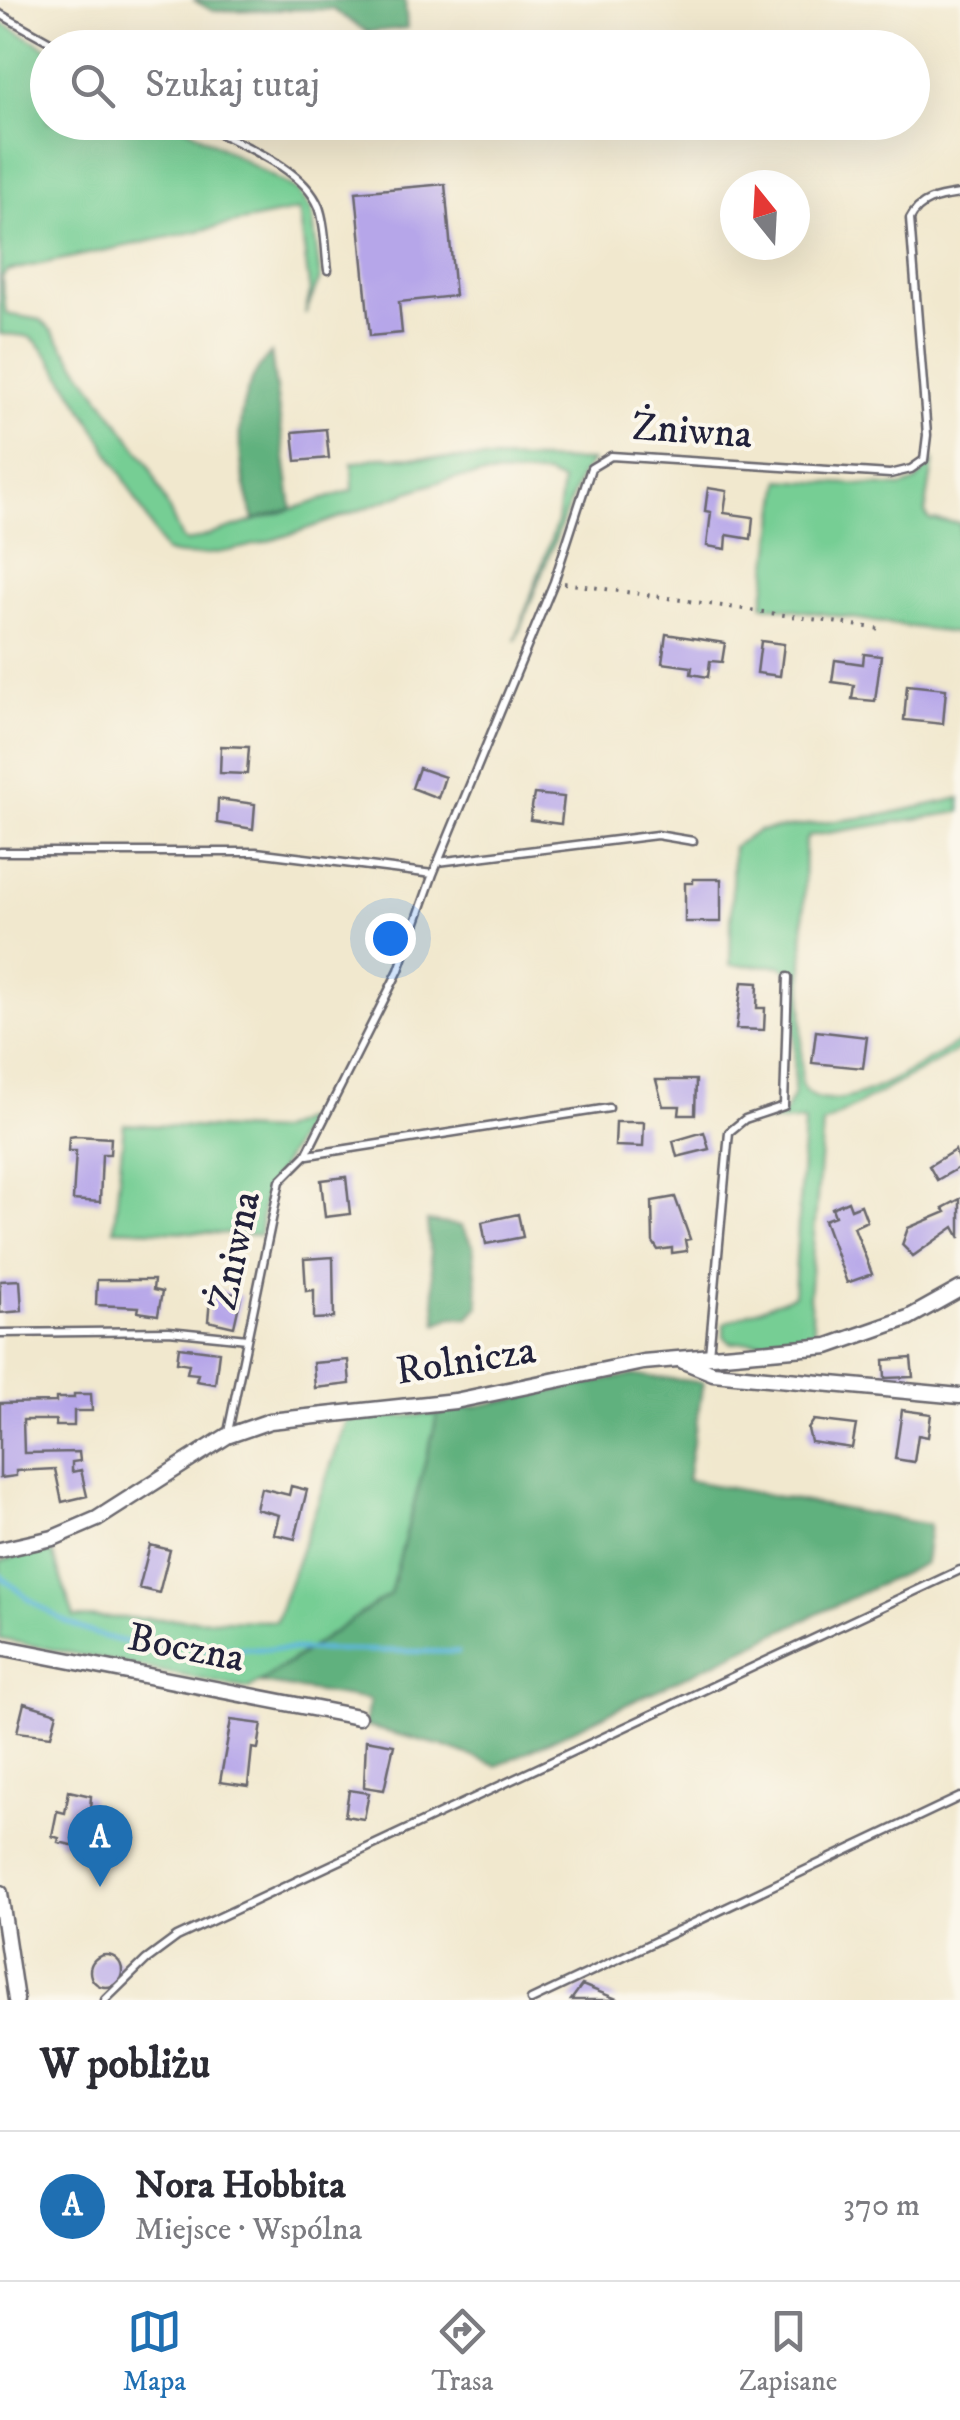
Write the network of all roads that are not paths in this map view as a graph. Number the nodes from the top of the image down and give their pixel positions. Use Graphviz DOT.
graph roads {
  1 [pos="0,14"];
  2 [pos="30,31"];
  3 [pos="229,140"];
  4 [pos="960,194"];
  5 [pos="328,270"];
  6 [pos="693,841"];
  7 [pos="0,852"];
  8 [pos="438,862"];
  9 [pos="433,874"];
  10 [pos="788,977"];
  11 [pos="610,1108"];
  12 [pos="306,1155"];
  13 [pos="960,1289"];
  14 [pos="0,1332"];
  15 [pos="248,1339"];
  16 [pos="709,1356"];
  17 [pos="678,1358"];
  18 [pos="960,1396"];
  19 [pos="227,1436"];
  20 [pos="0,1550"];
  21 [pos="960,1570"];
  22 [pos="0,1647"];
  23 [pos="358,1717"];
  24 [pos="960,1797"];
  25 [pos="0,1893"];
  26 [pos="16,2000"];
  27 [pos="105,2000"];
  28 [pos="532,2000"];
  1 -- 2 [label="lane"];
  3 -- 5 [label="lane"];
  4 -- 8 [label="lane, Żniwna"];
  6 -- 8 [label="lane"];
  7 -- 9 [label="lane"];
  8 -- 9 [label="lane, Żniwna"];
  9 -- 12 [label="lane, Żniwna"];
  10 -- 16 [label="lane"];
  11 -- 12 [label="lane"];
  12 -- 15 [label="lane, Żniwna"];
  13 -- 16 [label="street, Rolnicza"];
  14 -- 15 [label="lane"];
  15 -- 19 [label="lane, Żniwna"];
  16 -- 17 [label="street, Rolnicza"];
  17 -- 18 [label="street"];
  17 -- 19 [label="street, Rolnicza"];
  19 -- 20 [label="street, Rolnicza"];
  21 -- 27 [label="lane"];
  22 -- 23 [label="street, Boczna"];
  24 -- 28 [label="lane"];
  25 -- 26 [label="street"];
}
